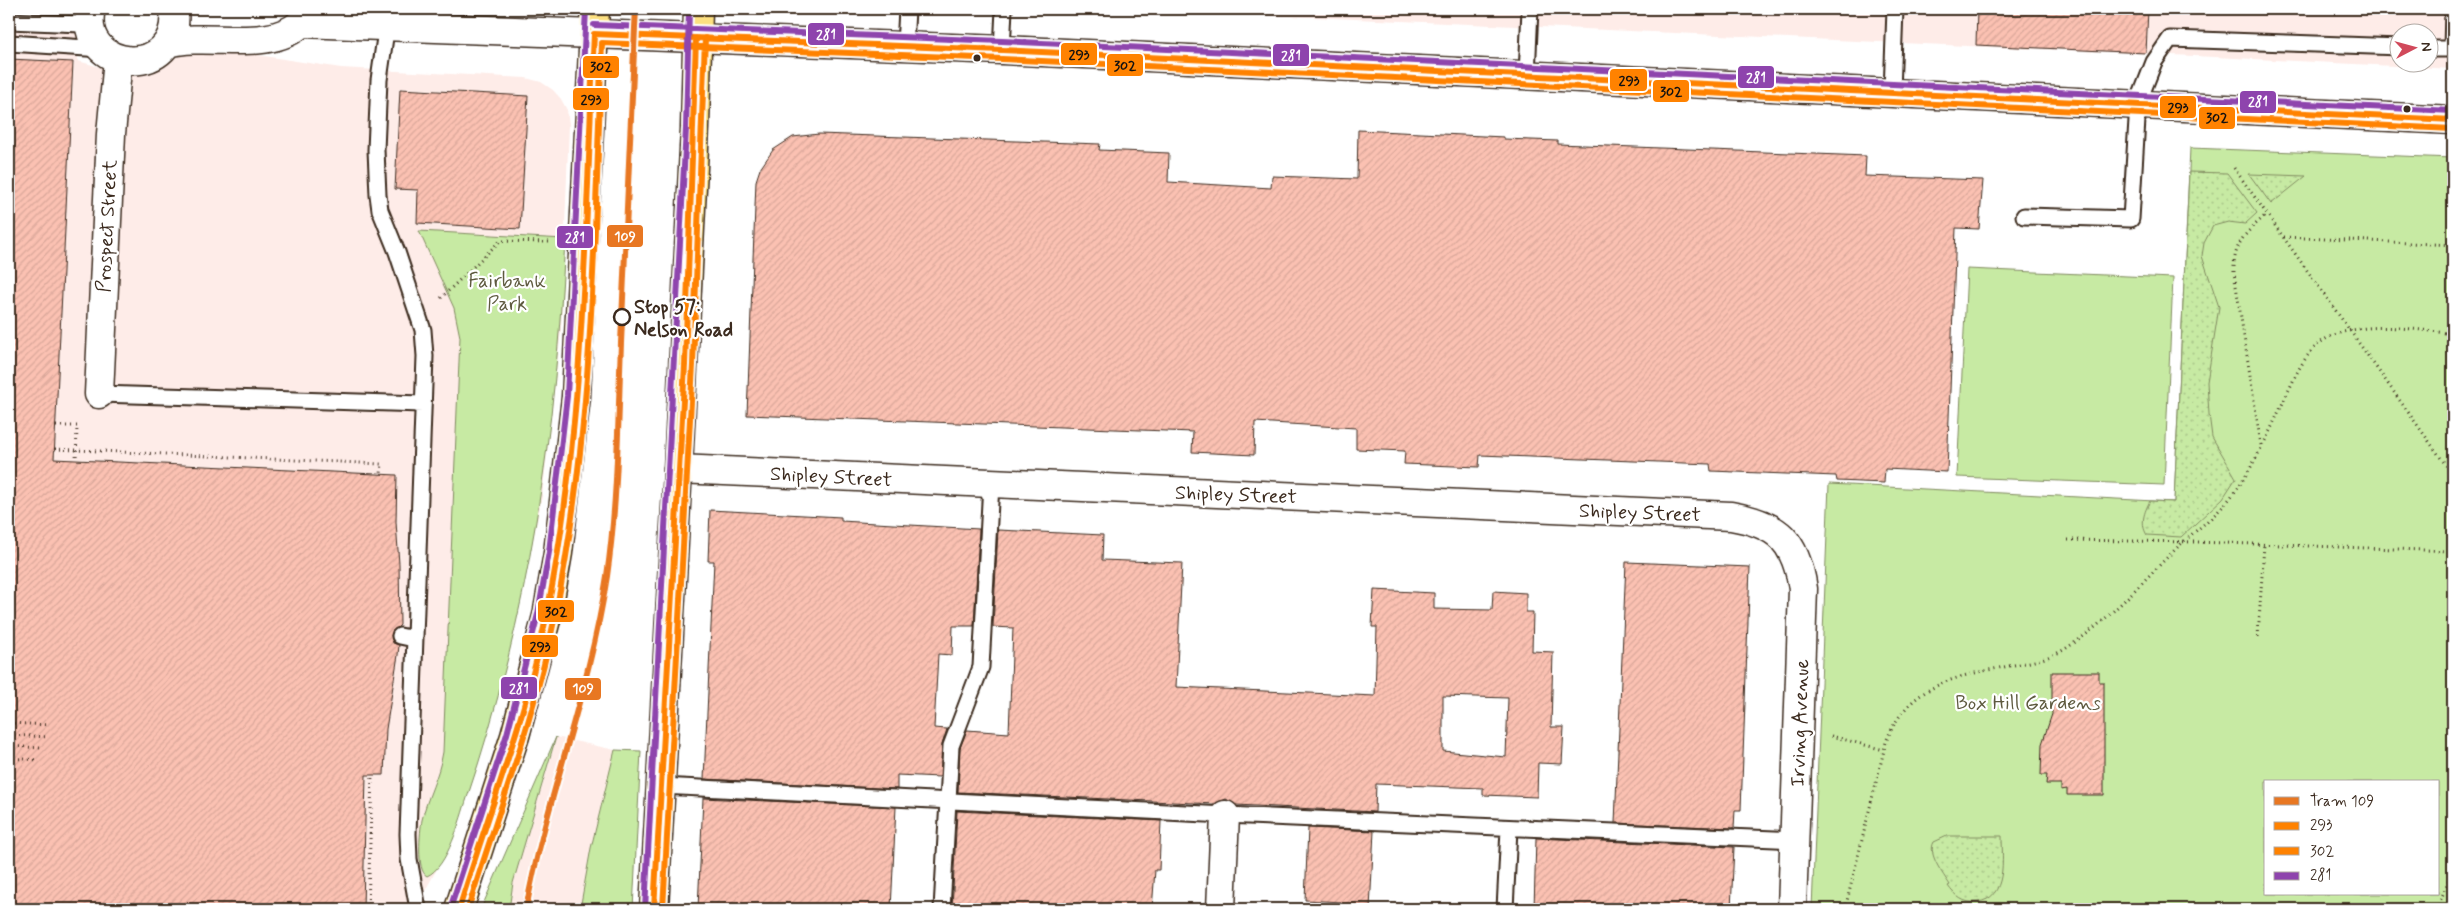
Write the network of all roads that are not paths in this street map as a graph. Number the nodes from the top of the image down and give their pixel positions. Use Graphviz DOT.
graph roads {
  1 [pos="174,9"];
  2 [pos="698,9"];
  3 [pos="907,9"];
  4 [pos="1004,9"];
  5 [pos="1530,9"];
  6 [pos="1895,9"];
  7 [pos="2453,9"];
  8 [pos="90,15"];
  9 [pos="294,16"];
  10 [pos="387,18"];
  11 [pos="9,21"];
  12 [pos="594,22"];
  13 [pos="696,38"];
  14 [pos="9,43"];
  15 [pos="168,43"];
  16 [pos="905,46"];
  17 [pos="2390,48"];
  18 [pos="2440,49"];
  19 [pos="1002,50"];
  20 [pos="110,54"];
  21 [pos="1527,75"];
  22 [pos="1892,92"];
  23 [pos="2138,103"];
  24 [pos="2453,120"];
  25 [pos="2024,216"];
  26 [pos="99,394"];
  27 [pos="422,404"];
  28 [pos="678,469"];
  29 [pos="991,484"];
  30 [pos="1786,540"];
  31 [pos="415,608"];
  32 [pos="400,612"];
  33 [pos="661,786"];
  34 [pos="947,801"];
  35 [pos="1225,815"];
  36 [pos="1509,829"];
  37 [pos="1795,840"];
  38 [pos="418,909"];
  39 [pos="459,909"];
  40 [pos="654,909"];
  41 [pos="942,909"];
  42 [pos="1221,909"];
  43 [pos="1505,909"];
  44 [pos="1792,909"];
  1 -- 15 [label="street"];
  2 -- 13 [label="main road"];
  3 -- 16 [label="lane"];
  4 -- 19 [label="lane"];
  5 -- 21 [label="lane"];
  6 -- 22 [label="lane"];
  7 -- 18 [label="lane"];
  8 -- 11 [label="lane"];
  8 -- 20 [label="street"];
  9 -- 10 [label="street"];
  9 -- 15 [label="street"];
  10 -- 12 [label="street"];
  10 -- 27 [label="lane"];
  12 -- 13 [label="street"];
  12 -- 39 [label="main road"];
  13 -- 16 [label="street"];
  13 -- 28 [label="main road"];
  14 -- 20 [label="lane"];
  15 -- 20 [label="street"];
  16 -- 19 [label="street"];
  17 -- 23 [label="lane"];
  19 -- 21 [label="street"];
  20 -- 26 [label="street, Prospect Street"];
  21 -- 22 [label="street"];
  22 -- 23 [label="street"];
  23 -- 24 [label="street"];
  23 -- 25 [label="lane"];
  26 -- 27 [label="lane"];
  27 -- 31 [label="lane"];
  28 -- 29 [label="street, Shipley Street"];
  28 -- 33 [label="main road"];
  29 -- 30 [label="street, Shipley Street"];
  29 -- 34 [label="lane"];
  30 -- 37 [label="street, Irving Avenue"];
  31 -- 32 [label="lane"];
  31 -- 38 [label="lane"];
  33 -- 34 [label="lane"];
  33 -- 40 [label="main road"];
  34 -- 35 [label="lane"];
  34 -- 41 [label="lane"];
  35 -- 36 [label="lane"];
  35 -- 42 [label="street"];
  36 -- 37 [label="lane"];
  36 -- 43 [label="lane"];
  37 -- 44 [label="street, Irving Avenue"];
}
